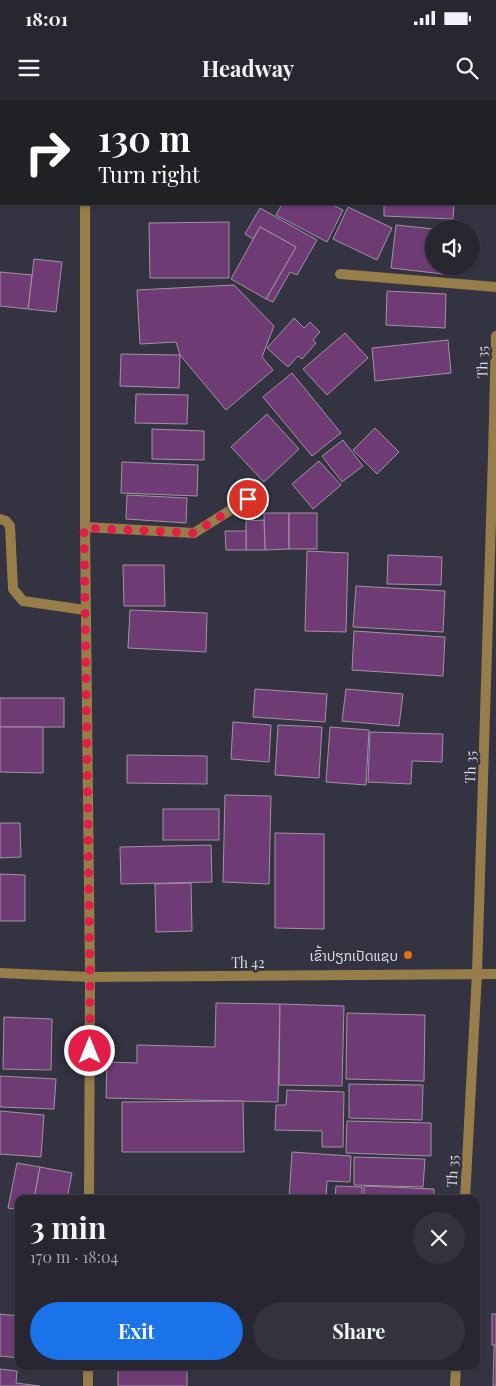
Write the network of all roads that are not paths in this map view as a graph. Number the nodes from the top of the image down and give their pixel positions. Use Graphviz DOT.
graph roads {
  1 [pos="85,205"];
  2 [pos="340,274"];
  3 [pos="496,287"];
  4 [pos="496,336"];
  5 [pos="248,499"];
  6 [pos="0,519"];
  7 [pos="84,528"];
  8 [pos="493,535"];
  9 [pos="85,610"];
  10 [pos="0,973"];
  11 [pos="477,974"];
  12 [pos="496,974"];
  13 [pos="90,977"];
  14 [pos="89,1195"];
  15 [pos="465,1195"];
  16 [pos="88,1370"];
  17 [pos="456,1370"];
  18 [pos="88,1386"];
  19 [pos="455,1386"];
  1 -- 7 [label="street"];
  2 -- 3 [label="street"];
  4 -- 8 [label="street, Th 35"];
  5 -- 7 [label="street"];
  6 -- 9 [label="street"];
  7 -- 9 [label="street"];
  8 -- 11 [label="street, Th 35"];
  9 -- 13 [label="street"];
  10 -- 13 [label="street, Th 42"];
  11 -- 12 [label="street, Th 42"];
  11 -- 13 [label="street, Th 42"];
  11 -- 15 [label="street, Th 35"];
  13 -- 14 [label="street"];
  16 -- 18 [label="street"];
  17 -- 19 [label="street"];
}
